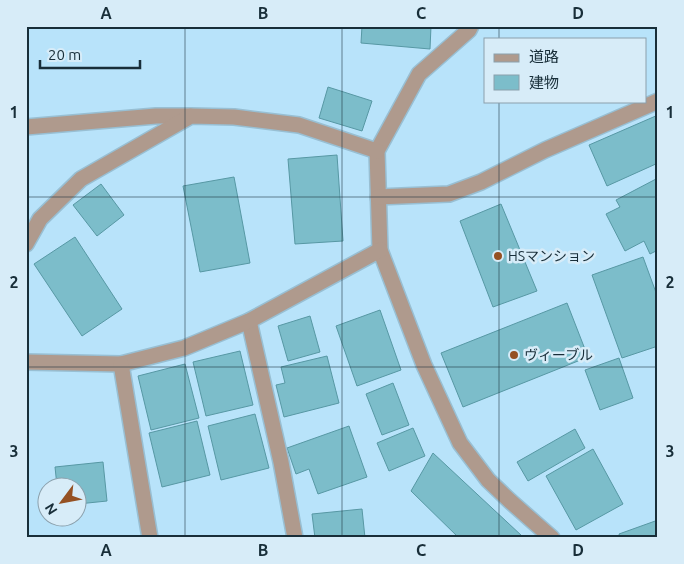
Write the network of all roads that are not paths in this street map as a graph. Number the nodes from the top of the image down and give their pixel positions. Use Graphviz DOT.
graph roads {
  1 [pos="470,26"];
  2 [pos="658,101"];
  3 [pos="192,116"];
  4 [pos="26,127"];
  5 [pos="377,151"];
  6 [pos="378,197"];
  7 [pos="26,244"];
  8 [pos="380,250"];
  9 [pos="249,321"];
  10 [pos="26,362"];
  11 [pos="121,364"];
  12 [pos="150,538"];
  13 [pos="295,538"];
  14 [pos="552,538"];
  1 -- 5 [label="street"];
  2 -- 6 [label="street"];
  3 -- 4 [label="street"];
  3 -- 5 [label="street"];
  3 -- 7 [label="street"];
  5 -- 6 [label="street"];
  6 -- 8 [label="street"];
  8 -- 9 [label="street"];
  8 -- 14 [label="street"];
  9 -- 11 [label="street"];
  9 -- 13 [label="street"];
  10 -- 11 [label="street"];
  11 -- 12 [label="street"];
}
